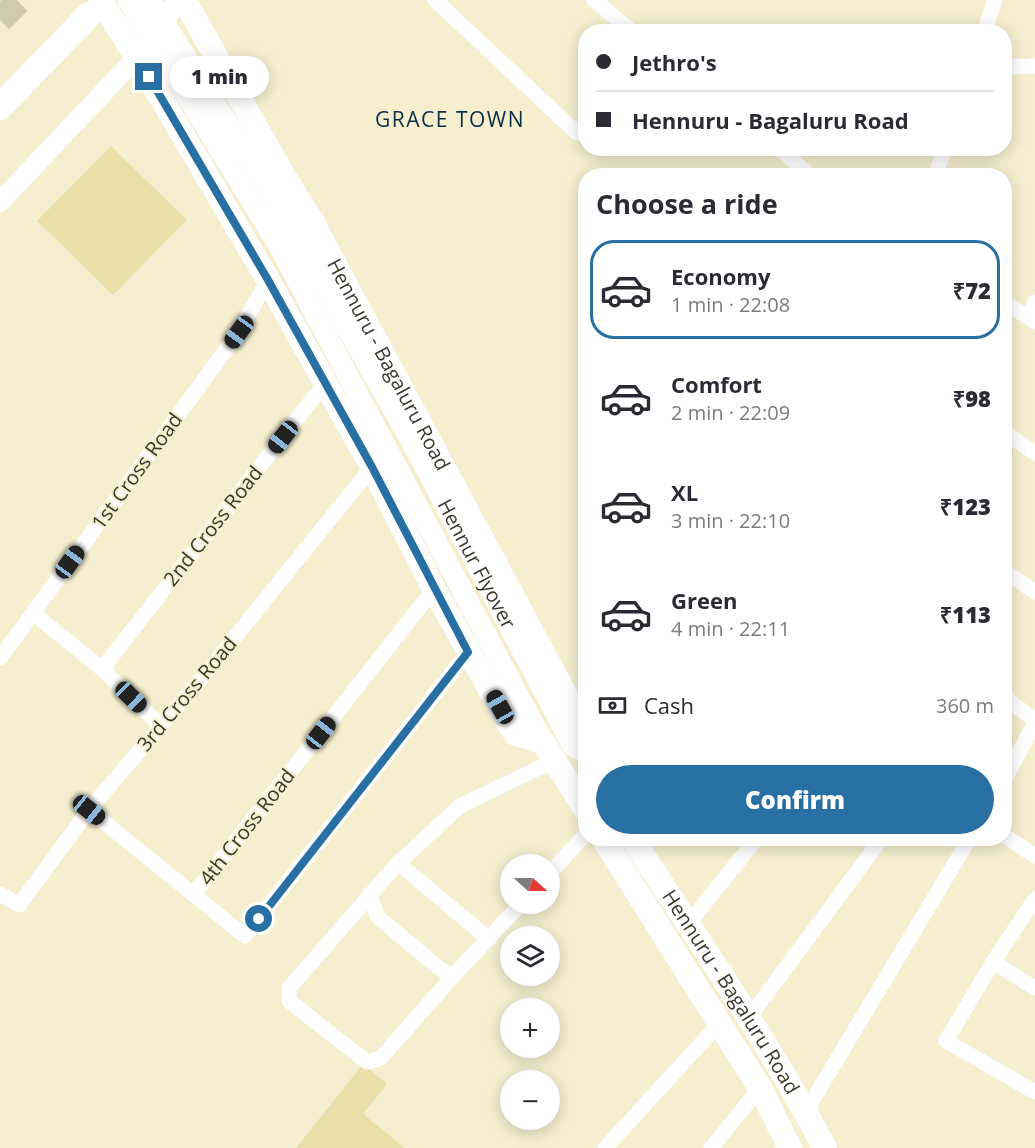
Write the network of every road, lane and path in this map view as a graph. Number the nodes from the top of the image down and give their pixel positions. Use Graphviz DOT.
graph roads {
  1 [pos="128,0"];
  2 [pos="150,0"];
  3 [pos="178,0"];
  4 [pos="184,0"];
  5 [pos="435,0"];
  6 [pos="594,0"];
  7 [pos="995,0"];
  8 [pos="94,8"];
  9 [pos="623,24"];
  10 [pos="987,24"];
  11 [pos="137,57"];
  12 [pos="1035,66"];
  13 [pos="1012,67"];
  14 [pos="0,107"];
  15 [pos="577,133"];
  16 [pos="787,156"];
  17 [pos="802,168"];
  18 [pos="0,202"];
  19 [pos="268,280"];
  20 [pos="1035,302"];
  21 [pos="1012,307"];
  22 [pos="1032,320"];
  23 [pos="325,383"];
  24 [pos="1012,437"];
  25 [pos="1035,453"];
  26 [pos="372,467"];
  27 [pos="1012,576"];
  28 [pos="434,589"];
  29 [pos="1035,592"];
  30 [pos="33,613"];
  31 [pos="2,652"];
  32 [pos="468,652"];
  33 [pos="102,669"];
  34 [pos="1012,703"];
  35 [pos="578,714"];
  36 [pos="1035,721"];
  37 [pos="160,725"];
  38 [pos="578,749"];
  39 [pos="549,751"];
  40 [pos="1012,765"];
  41 [pos="578,798"];
  42 [pos="89,810"];
  43 [pos="1012,840"];
  44 [pos="578,843"];
  45 [pos="608,846"];
  46 [pos="637,846"];
  47 [pos="751,846"];
  48 [pos="876,846"];
  49 [pos="965,846"];
  50 [pos="1035,856"];
  51 [pos="560,862"];
  52 [pos="398,863"];
  53 [pos="0,894"];
  54 [pos="194,894"];
  55 [pos="369,895"];
  56 [pos="1035,899"];
  57 [pos="512,914"];
  58 [pos="688,924"];
  59 [pos="489,939"];
  60 [pos="993,962"];
  61 [pos="453,976"];
  62 [pos="1035,988"];
  63 [pos="748,1019"];
  64 [pos="718,1025"];
  65 [pos="760,1088"];
  66 [pos="1035,1092"];
  67 [pos="806,1112"];
  68 [pos="605,1148"];
  69 [pos="711,1148"];
  70 [pos="790,1148"];
  71 [pos="825,1148"];
  1 -- 39 [label="main road, Hennur Flyover"];
  2 -- 38 [label="main road, Hennur Flyover"];
  3 -- 11 [label="street"];
  4 -- 35 [label="main road, Hennuru - Bagaluru Road"];
  5 -- 15 [label="street"];
  6 -- 9 [label="street"];
  7 -- 10 [label="street"];
  8 -- 11 [label="main road"];
  8 -- 14 [label="highway"];
  11 -- 18 [label="street"];
  11 -- 19 [label="main road"];
  12 -- 13 [label="street"];
  16 -- 17 [label="street"];
  19 -- 23 [label="main road"];
  19 -- 30 [label="street, 1st Cross Road"];
  20 -- 22 [label="street"];
  21 -- 22 [label="street"];
  23 -- 26 [label="main road"];
  23 -- 33 [label="street, 2nd Cross Road"];
  24 -- 25 [label="street"];
  26 -- 28 [label="main road"];
  26 -- 37 [label="street, 3rd Cross Road"];
  27 -- 29 [label="street"];
  28 -- 32 [label="main road"];
  28 -- 54 [label="street, 4th Cross Road"];
  30 -- 31 [label="street, 1st Cross Road"];
  30 -- 33 [label="street"];
  32 -- 39 [label="main road"];
  32 -- 54 [label="street"];
  33 -- 37 [label="street"];
  34 -- 36 [label="street"];
  36 -- 40 [label="street"];
  37 -- 42 [label="street, 3rd Cross Road"];
  39 -- 41 [label="main road"];
  39 -- 52 [label="street"];
  42 -- 53 [label="street, 3rd Cross Road"];
  42 -- 54 [label="street"];
  43 -- 50 [label="street"];
  44 -- 51 [label="street"];
  45 -- 64 [label="main road, Hennuru - Bagaluru Road"];
  46 -- 58 [label="main road, Hennuru - Bagaluru Road"];
  47 -- 58 [label="street"];
  48 -- 63 [label="street"];
  49 -- 67 [label="street"];
  52 -- 55 [label="street"];
  52 -- 59 [label="street"];
  55 -- 61 [label="street"];
  55 -- 61 [label="street"];
  56 -- 60 [label="street"];
  57 -- 59 [label="street"];
  58 -- 63 [label="main road, Hennuru - Bagaluru Road"];
  59 -- 61 [label="street"];
  60 -- 62 [label="street"];
  60 -- 66 [label="street"];
  63 -- 67 [label="main road, Hennuru - Bagaluru Road"];
  64 -- 65 [label="main road, Hennuru - Bagaluru Road"];
  64 -- 68 [label="street"];
  65 -- 69 [label="street"];
  65 -- 70 [label="main road, Hennuru - Bagaluru Road"];
  67 -- 71 [label="main road, Hennuru - Bagaluru Road"];
}
